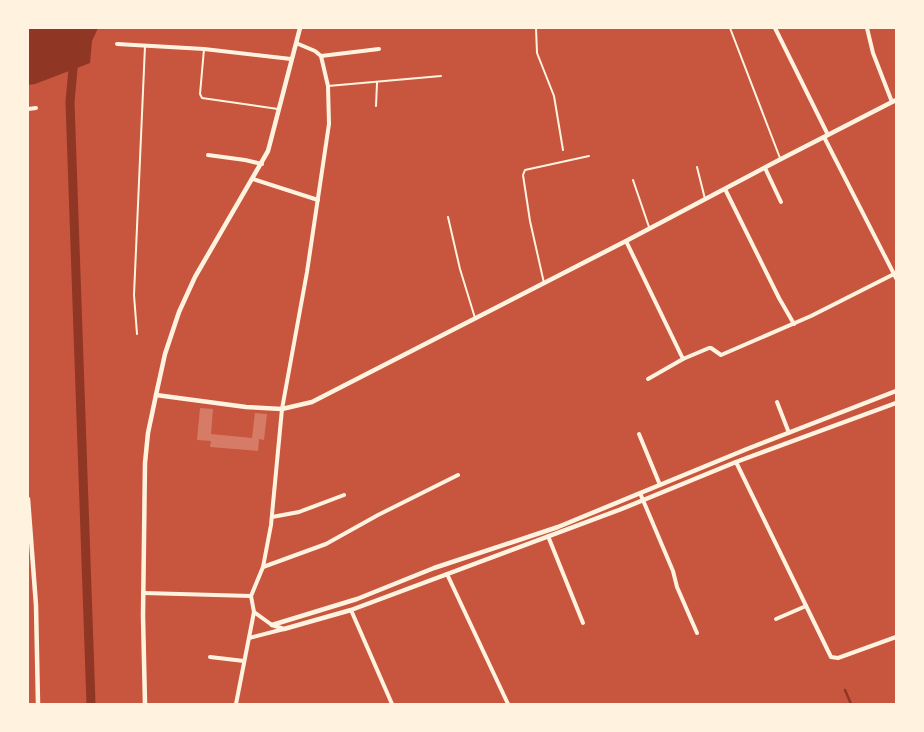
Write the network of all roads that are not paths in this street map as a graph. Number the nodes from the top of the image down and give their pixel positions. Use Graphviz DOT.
graph roads {
  1 [pos="300,28"];
  2 [pos="536,28"];
  3 [pos="730,28"];
  4 [pos="775,28"];
  5 [pos="867,28"];
  6 [pos="296,43"];
  7 [pos="117,44"];
  8 [pos="145,46"];
  9 [pos="204,49"];
  10 [pos="378,49"];
  11 [pos="321,56"];
  12 [pos="291,58"];
  13 [pos="442,76"];
  14 [pos="377,83"];
  15 [pos="328,86"];
  16 [pos="894,101"];
  17 [pos="376,106"];
  18 [pos="36,108"];
  19 [pos="28,109"];
  20 [pos="278,109"];
  21 [pos="826,136"];
  22 [pos="562,150"];
  23 [pos="208,154"];
  24 [pos="589,156"];
  25 [pos="781,159"];
  26 [pos="262,164"];
  27 [pos="697,167"];
  28 [pos="765,168"];
  29 [pos="253,179"];
  30 [pos="633,180"];
  31 [pos="725,189"];
  32 [pos="705,199"];
  33 [pos="318,200"];
  34 [pos="781,202"];
  35 [pos="448,217"];
  36 [pos="650,229"];
  37 [pos="626,241"];
  38 [pos="896,275"];
  39 [pos="544,283"];
  40 [pos="475,318"];
  41 [pos="794,324"];
  42 [pos="137,334"];
  43 [pos="683,359"];
  44 [pos="648,380"];
  45 [pos="896,391"];
  46 [pos="156,394"];
  47 [pos="778,402"];
  48 [pos="896,404"];
  49 [pos="282,409"];
  50 [pos="789,433"];
  51 [pos="639,434"];
  52 [pos="736,462"];
  53 [pos="458,475"];
  54 [pos="660,485"];
  55 [pos="640,493"];
  56 [pos="344,495"];
  57 [pos="28,499"];
  58 [pos="643,501"];
  59 [pos="28,517"];
  60 [pos="272,517"];
  61 [pos="548,536"];
  62 [pos="507,544"];
  63 [pos="510,551"];
  64 [pos="262,567"];
  65 [pos="448,574"];
  66 [pos="144,593"];
  67 [pos="251,596"];
  68 [pos="806,606"];
  69 [pos="351,610"];
  70 [pos="254,612"];
  71 [pos="776,619"];
  72 [pos="583,623"];
  73 [pos="272,625"];
  74 [pos="284,629"];
  75 [pos="697,633"];
  76 [pos="896,637"];
  77 [pos="249,638"];
  78 [pos="210,657"];
  79 [pos="244,661"];
  80 [pos="38,704"];
  81 [pos="146,704"];
  82 [pos="236,704"];
  83 [pos="392,704"];
  84 [pos="508,704"];
  1 -- 6 [label="street"];
  2 -- 22 [label="lane"];
  3 -- 25 [label="lane"];
  4 -- 21 [label="street"];
  5 -- 16 [label="street"];
  6 -- 11 [label="street"];
  6 -- 12 [label="street"];
  7 -- 8 [label="street"];
  8 -- 9 [label="street"];
  8 -- 42 [label="lane"];
  9 -- 12 [label="street"];
  9 -- 20 [label="lane"];
  10 -- 11 [label="street"];
  11 -- 15 [label="street"];
  12 -- 20 [label="street"];
  13 -- 14 [label="lane"];
  14 -- 15 [label="lane"];
  14 -- 17 [label="lane"];
  15 -- 33 [label="street"];
  16 -- 21 [label="street"];
  18 -- 19 [label="street"];
  20 -- 26 [label="street"];
  21 -- 25 [label="street"];
  21 -- 38 [label="street"];
  23 -- 26 [label="street"];
  24 -- 39 [label="lane"];
  25 -- 28 [label="street"];
  26 -- 29 [label="street"];
  27 -- 32 [label="lane"];
  28 -- 31 [label="street"];
  28 -- 34 [label="street"];
  29 -- 33 [label="street"];
  29 -- 46 [label="street"];
  30 -- 36 [label="lane"];
  31 -- 32 [label="street"];
  31 -- 41 [label="street"];
  32 -- 36 [label="street"];
  33 -- 49 [label="street"];
  35 -- 40 [label="lane"];
  36 -- 37 [label="street"];
  37 -- 39 [label="street"];
  37 -- 43 [label="street"];
  38 -- 41 [label="street"];
  39 -- 40 [label="street"];
  40 -- 49 [label="street"];
  41 -- 43 [label="street"];
  43 -- 44 [label="street"];
  45 -- 50 [label="street"];
  46 -- 49 [label="street"];
  46 -- 66 [label="street"];
  47 -- 50 [label="street"];
  48 -- 52 [label="street"];
  49 -- 60 [label="street"];
  50 -- 54 [label="street"];
  51 -- 54 [label="street"];
  52 -- 58 [label="street"];
  52 -- 68 [label="street"];
  53 -- 64 [label="street"];
  54 -- 55 [label="street"];
  55 -- 58 [label="street"];
  55 -- 62 [label="street"];
  56 -- 60 [label="street"];
  57 -- 59 [label="street"];
  58 -- 61 [label="street"];
  58 -- 75 [label="street"];
  59 -- 80 [label="street"];
  60 -- 64 [label="street"];
  61 -- 63 [label="street"];
  61 -- 72 [label="street"];
  62 -- 63 [label="street"];
  62 -- 73 [label="street"];
  63 -- 65 [label="street"];
  64 -- 67 [label="street"];
  65 -- 69 [label="street"];
  65 -- 84 [label="street"];
  66 -- 67 [label="street"];
  66 -- 81 [label="street"];
  67 -- 70 [label="street"];
  68 -- 71 [label="street"];
  68 -- 76 [label="street"];
  69 -- 74 [label="street"];
  69 -- 83 [label="street"];
  70 -- 73 [label="street"];
  70 -- 77 [label="street"];
  73 -- 74 [label="street"];
  74 -- 77 [label="street"];
  77 -- 79 [label="street"];
  78 -- 79 [label="street"];
  79 -- 82 [label="street"];
}
